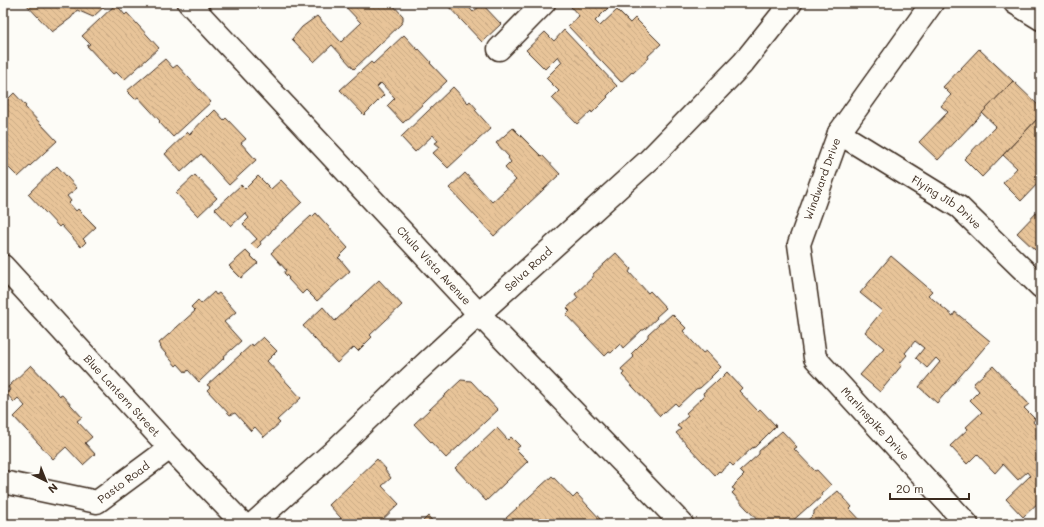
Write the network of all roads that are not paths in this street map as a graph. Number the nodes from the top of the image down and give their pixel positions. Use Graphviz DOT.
graph roads {
  1 [pos="189,3"];
  2 [pos="544,3"];
  3 [pos="791,3"];
  4 [pos="932,3"];
  5 [pos="1015,3"];
  6 [pos="1041,19"];
  7 [pos="499,50"];
  8 [pos="839,134"];
  9 [pos="3,266"];
  10 [pos="1041,288"];
  11 [pos="479,314"];
  12 [pos="815,358"];
  13 [pos="170,448"];
  14 [pos="3,482"];
  15 [pos="243,524"];
  16 [pos="253,524"];
  17 [pos="682,524"];
  18 [pos="967,524"];
  1 -- 11 [label="street, Chula Vista Avenue"];
  2 -- 7 [label="street"];
  3 -- 11 [label="street, Selva Road"];
  4 -- 8 [label="street, Windward Drive"];
  5 -- 6 [label="street"];
  8 -- 10 [label="street, Flying Jib Drive"];
  8 -- 12 [label="street, Windward Drive"];
  9 -- 13 [label="street, Blue Lantern Street"];
  11 -- 16 [label="street, Selva Road"];
  11 -- 17 [label="street, Chula Vista Avenue"];
  12 -- 18 [label="street, Marlinspike Drive"];
  13 -- 14 [label="street, Pasto Road"];
  13 -- 15 [label="street, Blue Lantern Street"];
}
